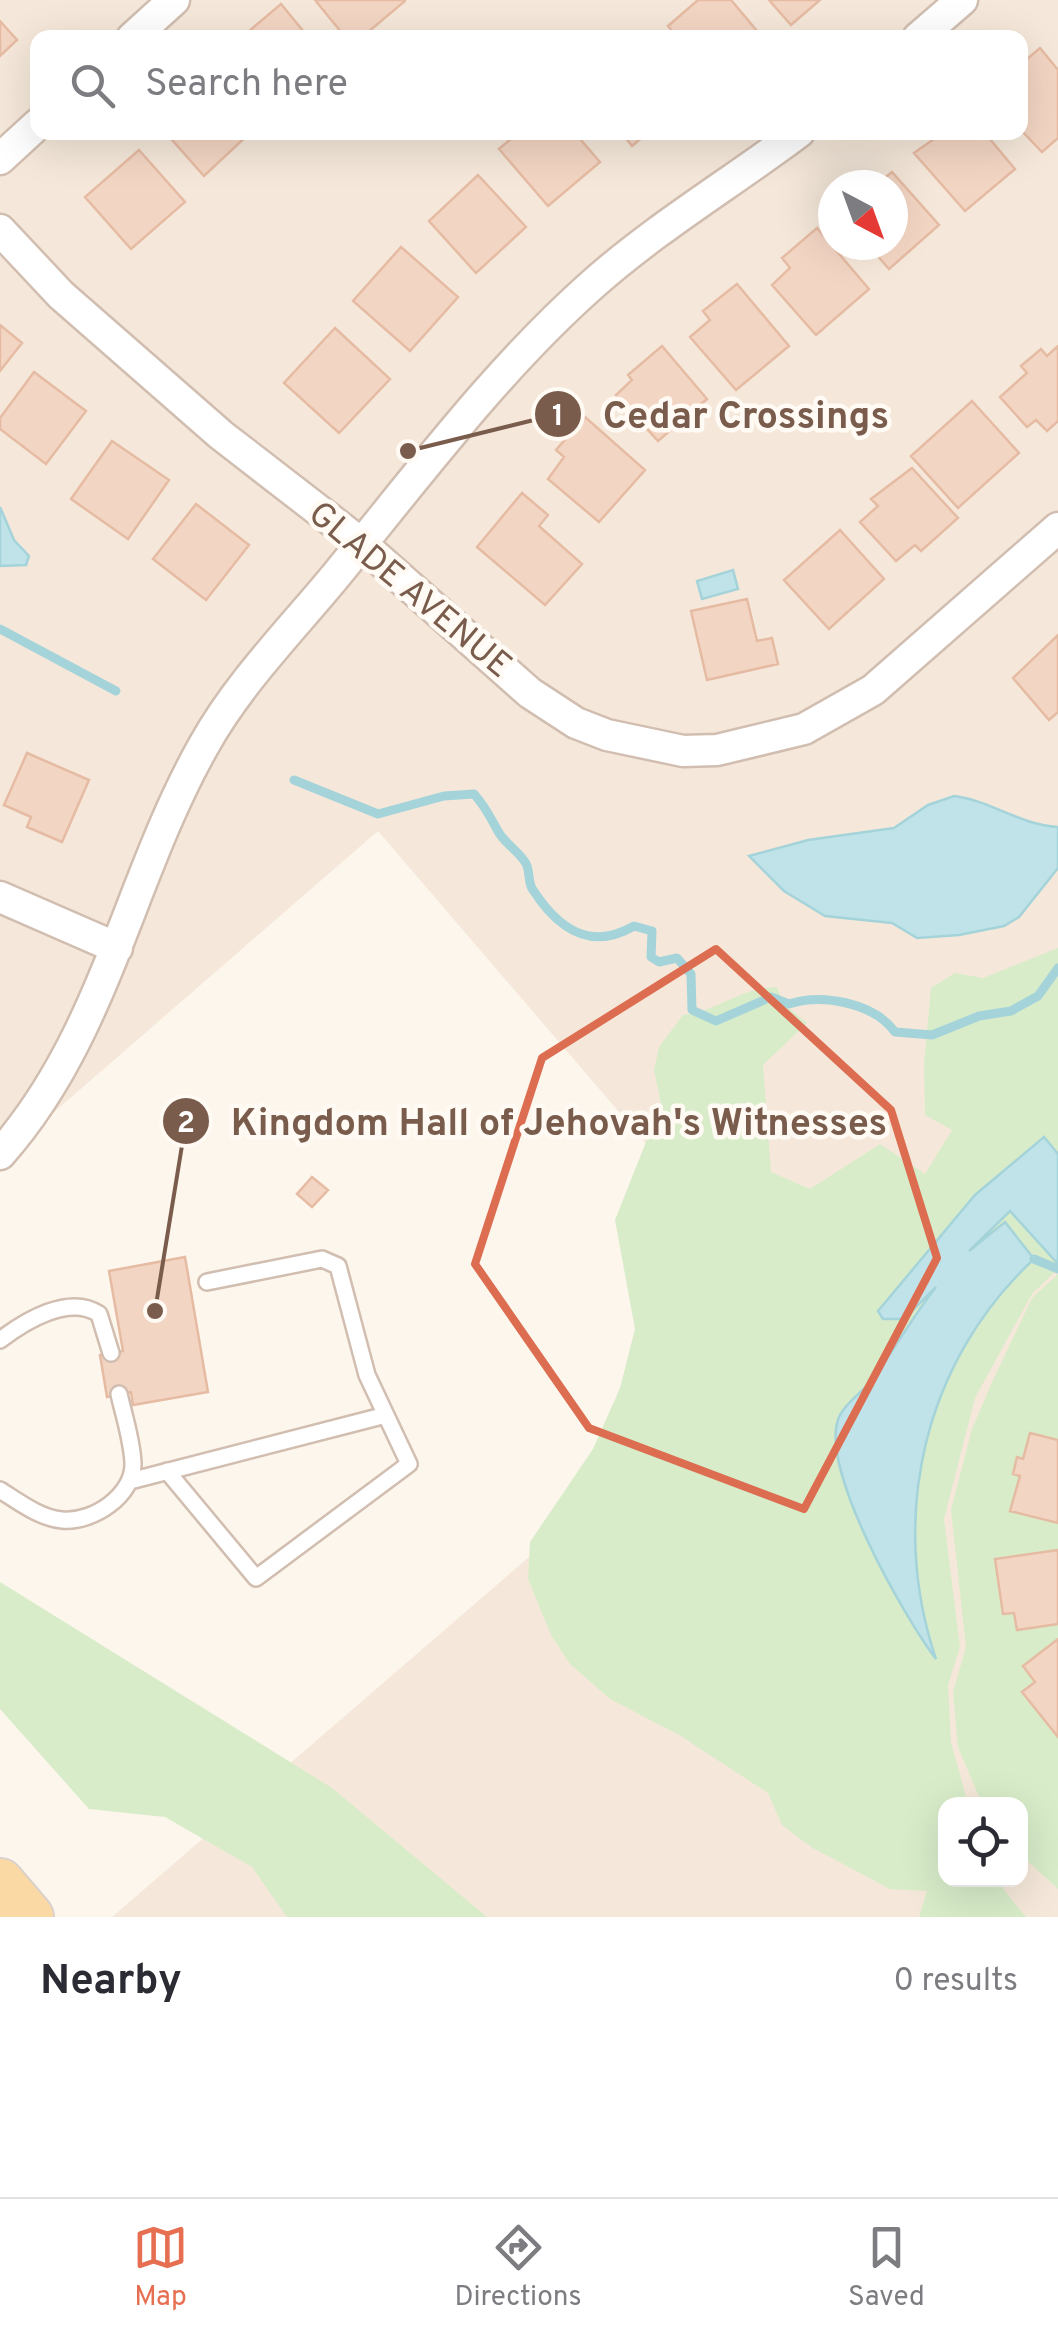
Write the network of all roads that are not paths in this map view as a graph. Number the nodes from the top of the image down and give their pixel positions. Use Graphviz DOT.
graph roads {
  1 [pos="174,0"];
  2 [pos="962,0"];
  3 [pos="141,30"];
  4 [pos="927,30"];
  5 [pos="30,131"];
  6 [pos="788,140"];
  7 [pos="0,158"];
  8 [pos="0,230"];
  9 [pos="1058,528"];
  10 [pos="362,544"];
  11 [pos="0,897"];
  12 [pos="117,948"];
  13 [pos="0,1154"];
  14 [pos="206,1282"];
  15 [pos="0,1340"];
  16 [pos="111,1353"];
  17 [pos="119,1394"];
  18 [pos="386,1415"];
  19 [pos="168,1471"];
  20 [pos="130,1480"];
  21 [pos="0,1490"];
  22 [pos="0,1883"];
  23 [pos="29,1917"];
  1 -- 3 [label="street"];
  2 -- 4 [label="street"];
  5 -- 7 [label="street"];
  6 -- 10 [label="street"];
  8 -- 10 [label="street, GLADE AVENUE"];
  9 -- 10 [label="street, GLADE AVENUE"];
  10 -- 12 [label="street"];
  11 -- 12 [label="street"];
  12 -- 13 [label="street"];
  14 -- 18 [label="lane"];
  15 -- 16 [label="lane"];
  17 -- 20 [label="lane"];
  18 -- 19 [label="lane"];
  18 -- 19 [label="lane"];
  19 -- 20 [label="lane"];
  20 -- 21 [label="lane"];
  22 -- 23 [label="main road"];
}
